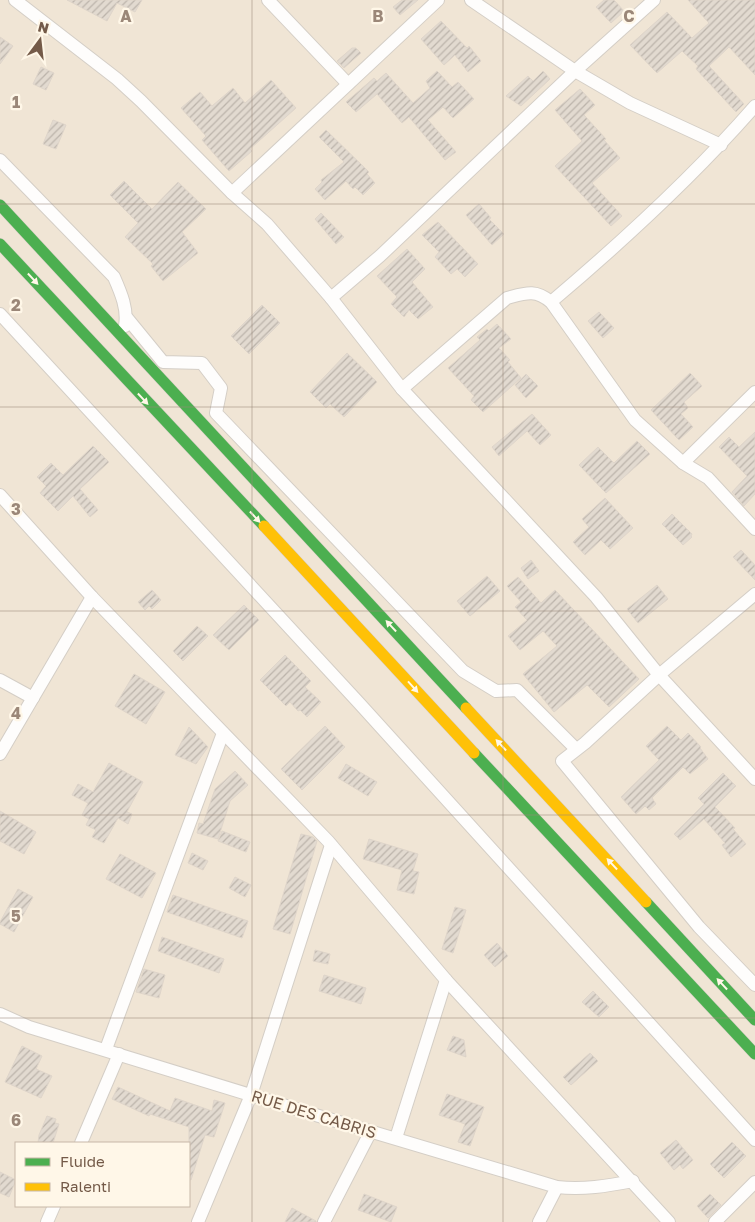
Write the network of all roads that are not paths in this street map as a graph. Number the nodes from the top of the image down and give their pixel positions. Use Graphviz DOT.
graph roads {
  1 [pos="15,0"];
  2 [pos="268,0"];
  3 [pos="438,0"];
  4 [pos="472,0"];
  5 [pos="654,0"];
  6 [pos="575,71"];
  7 [pos="348,84"];
  8 [pos="752,114"];
  9 [pos="721,145"];
  10 [pos="0,160"];
  11 [pos="232,193"];
  12 [pos="0,205"];
  13 [pos="0,244"];
  14 [pos="331,298"];
  15 [pos="551,302"];
  16 [pos="0,314"];
  17 [pos="127,318"];
  18 [pos="123,338"];
  19 [pos="402,389"];
  20 [pos="755,392"];
  21 [pos="683,463"];
  22 [pos="0,495"];
  23 [pos="755,529"];
  24 [pos="755,594"];
  25 [pos="92,597"];
  26 [pos="659,675"];
  27 [pos="0,680"];
  28 [pos="33,698"];
  29 [pos="223,732"];
  30 [pos="576,749"];
  31 [pos="0,754"];
  32 [pos="755,779"];
  33 [pos="332,845"];
  34 [pos="446,980"];
  35 [pos="755,985"];
  36 [pos="0,1014"];
  37 [pos="755,1020"];
  38 [pos="106,1049"];
  39 [pos="119,1054"];
  40 [pos="755,1054"];
  41 [pos="251,1095"];
  42 [pos="371,1131"];
  43 [pos="396,1138"];
  44 [pos="755,1140"];
  45 [pos="81,1142"];
  46 [pos="632,1181"];
  47 [pos="755,1182"];
  48 [pos="557,1186"];
  49 [pos="54,1207"];
  50 [pos="47,1222"];
  51 [pos="198,1222"];
  52 [pos="324,1222"];
  53 [pos="539,1222"];
  54 [pos="669,1222"];
  55 [pos="715,1222"];
  1 -- 11 [label="street"];
  2 -- 7 [label="street"];
  3 -- 7 [label="street"];
  4 -- 6 [label="street"];
  5 -- 6 [label="street"];
  6 -- 9 [label="street"];
  6 -- 14 [label="street"];
  7 -- 11 [label="street"];
  8 -- 9 [label="street"];
  9 -- 15 [label="street"];
  10 -- 17 [label="street"];
  11 -- 14 [label="street"];
  12 -- 18 [label="main road"];
  13 -- 40 [label="main road, one-way"];
  14 -- 19 [label="street"];
  15 -- 19 [label="street"];
  15 -- 21 [label="street"];
  16 -- 44 [label="street"];
  17 -- 18 [label="street"];
  17 -- 30 [label="street"];
  37 -- 18 [label="main road, one-way"];
  19 -- 26 [label="street"];
  20 -- 21 [label="street"];
  21 -- 23 [label="street"];
  22 -- 25 [label="street"];
  24 -- 26 [label="street"];
  25 -- 28 [label="street"];
  25 -- 29 [label="street"];
  26 -- 30 [label="street"];
  26 -- 32 [label="street"];
  27 -- 28 [label="street"];
  28 -- 31 [label="street"];
  29 -- 33 [label="street"];
  29 -- 38 [label="street"];
  30 -- 35 [label="street"];
  33 -- 34 [label="street"];
  33 -- 41 [label="street"];
  34 -- 43 [label="street"];
  34 -- 46 [label="street"];
  36 -- 38 [label="street, RUE DES CABRIS"];
  38 -- 39 [label="street, RUE DES CABRIS"];
  39 -- 41 [label="street, RUE DES CABRIS"];
  39 -- 45 [label="street"];
  41 -- 42 [label="street, RUE DES CABRIS"];
  41 -- 51 [label="street"];
  42 -- 43 [label="street, RUE DES CABRIS"];
  42 -- 52 [label="street"];
  43 -- 48 [label="street, RUE DES CABRIS"];
  46 -- 48 [label="street, RUE DES CABRIS"];
  46 -- 54 [label="street"];
  47 -- 55 [label="street"];
  48 -- 53 [label="street"];
  49 -- 50 [label="street"];
}
